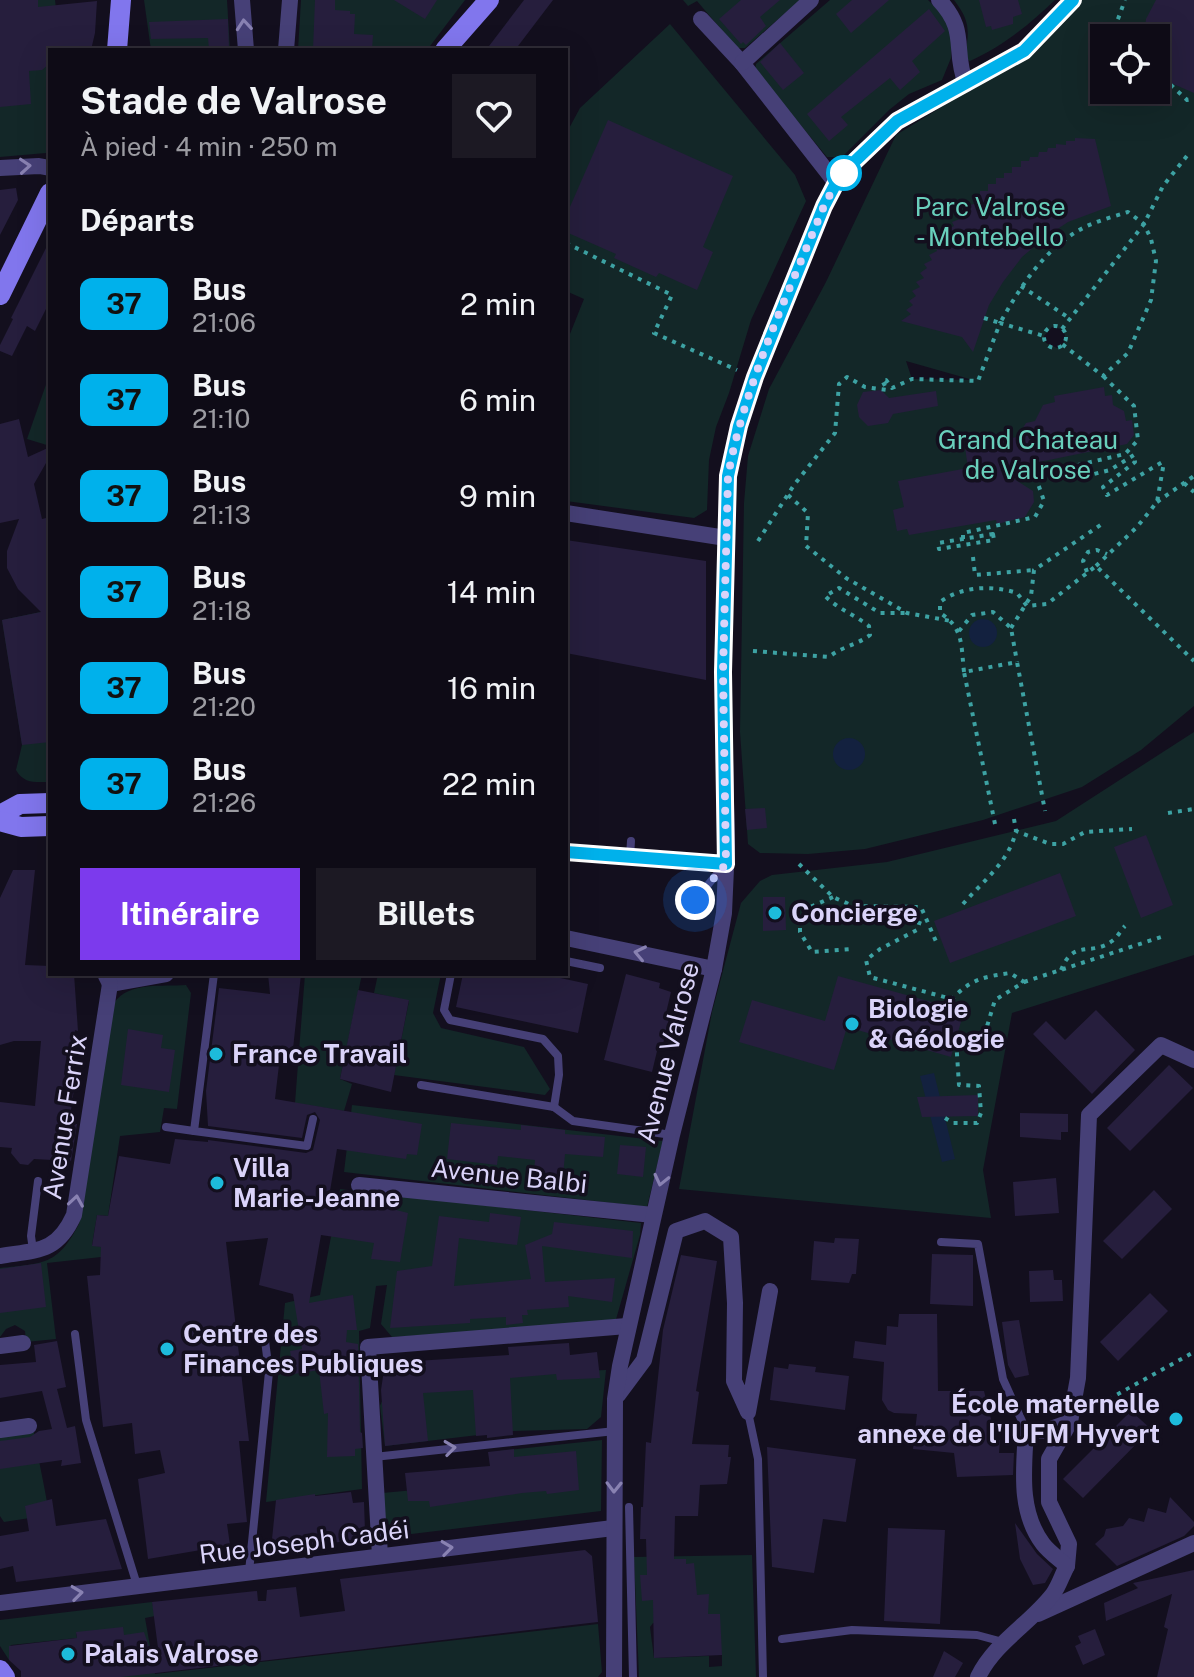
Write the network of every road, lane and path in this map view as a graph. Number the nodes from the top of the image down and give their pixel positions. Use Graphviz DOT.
graph roads {
  1 [pos="121,0"];
  2 [pos="242,0"];
  3 [pos="290,0"];
  4 [pos="489,0"];
  5 [pos="811,0"];
  6 [pos="939,0"];
  7 [pos="1073,0"];
  8 [pos="1125,0"];
  9 [pos="701,19"];
  10 [pos="1116,24"];
  11 [pos="118,48"];
  12 [pos="246,48"];
  13 [pos="286,48"];
  14 [pos="447,48"];
  15 [pos="742,63"];
  16 [pos="966,84"];
  17 [pos="1170,84"];
  18 [pos="1194,99"];
  19 [pos="1190,152"];
  20 [pos="0,168"];
  21 [pos="48,168"];
  22 [pos="836,183"];
  23 [pos="48,197"];
  24 [pos="1144,224"];
  25 [pos="568,244"];
  26 [pos="1021,286"];
  27 [pos="0,295"];
  28 [pos="984,318"];
  29 [pos="1070,318"];
  30 [pos="1000,323"];
  31 [pos="1062,329"];
  32 [pos="1044,336"];
  33 [pos="1062,344"];
  34 [pos="1103,376"];
  35 [pos="755,377"];
  36 [pos="1071,467"];
  37 [pos="1194,476"];
  38 [pos="1184,483"];
  39 [pos="1194,492"];
  40 [pos="788,495"];
  41 [pos="1157,502"];
  42 [pos="568,513"];
  43 [pos="1102,524"];
  44 [pos="726,538"];
  45 [pos="963,539"];
  46 [pos="1080,540"];
  47 [pos="758,541"];
  48 [pos="1088,552"];
  49 [pos="1108,554"];
  50 [pos="973,557"];
  51 [pos="1096,566"];
  52 [pos="1034,570"];
  53 [pos="1087,572"];
  54 [pos="1027,606"];
  55 [pos="907,613"];
  56 [pos="953,621"];
  57 [pos="1011,628"];
  58 [pos="959,631"];
  59 [pos="753,651"];
  60 [pos="1194,661"];
  61 [pos="1017,662"];
  62 [pos="964,672"];
  63 [pos="48,803"];
  64 [pos="1194,809"];
  65 [pos="1045,811"];
  66 [pos="1168,813"];
  67 [pos="0,815"];
  68 [pos="1014,819"];
  69 [pos="0,821"];
  70 [pos="995,824"];
  71 [pos="48,826"];
  72 [pos="1132,829"];
  73 [pos="1016,831"];
  74 [pos="568,852"];
  75 [pos="726,864"];
  76 [pos="799,864"];
  77 [pos="833,897"];
  78 [pos="695,900"];
  79 [pos="963,904"];
  80 [pos="920,921"];
  81 [pos="1125,926"];
  82 [pos="1164,936"];
  83 [pos="568,938"];
  84 [pos="938,946"];
  85 [pos="852,949"];
  86 [pos="568,961"];
  87 [pos="600,968"];
  88 [pos="714,969"];
  89 [pos="1061,970"];
  90 [pos="142,976"];
  91 [pos="214,976"];
  92 [pos="451,976"];
  93 [pos="107,979"];
  94 [pos="1024,982"];
  95 [pos="1194,1060"];
  96 [pos="421,1085"];
  97 [pos="554,1107"];
  98 [pos="945,1118"];
  99 [pos="313,1119"];
  100 [pos="166,1127"];
  101 [pos="194,1131"];
  102 [pos="672,1135"];
  103 [pos="38,1181"];
  104 [pos="359,1185"];
  105 [pos="653,1215"];
  106 [pos="941,1242"];
  107 [pos="33,1250"];
  108 [pos="0,1256"];
  109 [pos="770,1291"];
  110 [pos="627,1326"];
  111 [pos="264,1333"];
  112 [pos="75,1334"];
  113 [pos="23,1343"];
  114 [pos="0,1346"];
  115 [pos="1194,1352"];
  116 [pos="615,1399"];
  117 [pos="748,1412"];
  118 [pos="1070,1422"];
  119 [pos="29,1426"];
  120 [pos="0,1430"];
  121 [pos="1026,1430"];
  122 [pos="615,1431"];
  123 [pos="373,1457"];
  124 [pos="629,1507"];
  125 [pos="613,1528"];
  126 [pos="1194,1543"];
  127 [pos="380,1556"];
  128 [pos="1067,1566"];
  129 [pos="249,1572"];
  130 [pos="137,1586"];
  131 [pos="0,1603"];
  132 [pos="1029,1618"];
  133 [pos="782,1639"];
  134 [pos="1003,1642"];
  135 [pos="0,1670"];
  136 [pos="5,1677"];
  137 [pos="614,1677"];
  138 [pos="633,1677"];
  139 [pos="763,1677"];
  140 [pos="978,1677"];
  1 -- 11 [label="street"];
  12 -- 2 [label="street, one-way"];
  3 -- 13 [label="street"];
  4 -- 14 [label="street"];
  5 -- 15 [label="street"];
  6 -- 16 [label="street"];
  7 -- 16 [label="street, Avenue Valrose"];
  8 -- 10 [label="path"];
  9 -- 15 [label="street"];
  15 -- 22 [label="street"];
  16 -- 22 [label="street, Avenue Valrose"];
  17 -- 18 [label="path"];
  19 -- 24 [label="path"];
  20 -- 21 [label="street, one-way"];
  22 -- 35 [label="street, Avenue Valrose"];
  23 -- 27 [label="street"];
  24 -- 26 [label="path"];
  24 -- 29 [label="path"];
  24 -- 34 [label="path"];
  25 -- 35 [label="path"];
  26 -- 29 [label="path"];
  26 -- 30 [label="path"];
  28 -- 30 [label="path"];
  29 -- 31 [label="path"];
  30 -- 32 [label="path"];
  30 -- 40 [label="path"];
  31 -- 32 [label="path"];
  31 -- 33 [label="path"];
  32 -- 33 [label="path"];
  33 -- 34 [label="path"];
  34 -- 36 [label="path"];
  35 -- 44 [label="street, Avenue Valrose"];
  36 -- 41 [label="path"];
  36 -- 45 [label="path"];
  37 -- 38 [label="path"];
  38 -- 39 [label="path"];
  38 -- 41 [label="path"];
  40 -- 47 [label="path"];
  40 -- 55 [label="path"];
  41 -- 49 [label="path"];
  42 -- 44 [label="street"];
  43 -- 46 [label="path"];
  44 -- 75 [label="street, Avenue Valrose"];
  45 -- 45 [label="path"];
  46 -- 48 [label="path"];
  46 -- 52 [label="path"];
  48 -- 49 [label="path"];
  48 -- 53 [label="path"];
  49 -- 51 [label="path"];
  50 -- 52 [label="path"];
  51 -- 53 [label="path"];
  51 -- 60 [label="path"];
  52 -- 54 [label="path"];
  53 -- 54 [label="path"];
  54 -- 56 [label="path"];
  54 -- 57 [label="path"];
  55 -- 56 [label="path"];
  55 -- 59 [label="path"];
  56 -- 58 [label="path"];
  57 -- 58 [label="path"];
  57 -- 61 [label="path"];
  58 -- 62 [label="path"];
  61 -- 62 [label="path"];
  61 -- 65 [label="path"];
  62 -- 70 [label="path"];
  63 -- 67 [label="street"];
  64 -- 66 [label="path"];
  68 -- 73 [label="path"];
  69 -- 71 [label="street"];
  72 -- 73 [label="path"];
  73 -- 79 [label="path"];
  74 -- 75 [label="street"];
  75 -- 78 [label="lane"];
  75 -- 88 [label="street, Avenue Valrose"];
  76 -- 77 [label="path"];
  77 -- 84 [label="path"];
  77 -- 85 [label="path"];
  80 -- 94 [label="path"];
  81 -- 89 [label="path"];
  82 -- 89 [label="path"];
  88 -- 83 [label="street, one-way"];
  86 -- 87 [label="lane"];
  88 -- 102 [label="street, Avenue Valrose"];
  89 -- 94 [label="path"];
  90 -- 93 [label="street"];
  91 -- 101 [label="lane"];
  92 -- 97 [label="lane"];
  107 -- 93 [label="street, Avenue Ferrix, one-way"];
  94 -- 98 [label="path"];
  95 -- 118 [label="street"];
  96 -- 97 [label="lane"];
  97 -- 102 [label="lane"];
  99 -- 101 [label="lane"];
  100 -- 101 [label="lane"];
  102 -- 105 [label="street, Avenue Valrose, one-way"];
  103 -- 107 [label="lane"];
  104 -- 105 [label="street, Avenue Balbi"];
  105 -- 110 [label="street, Avenue Valrose"];
  106 -- 121 [label="lane"];
  107 -- 108 [label="street, Avenue Ferrix"];
  109 -- 117 [label="street"];
  110 -- 116 [label="street, Avenue Valrose"];
  110 -- 123 [label="street"];
  111 -- 129 [label="lane"];
  112 -- 130 [label="lane"];
  113 -- 114 [label="street"];
  115 -- 118 [label="path"];
  116 -- 117 [label="street"];
  116 -- 122 [label="street, Avenue Valrose"];
  117 -- 139 [label="lane"];
  118 -- 121 [label="street"];
  118 -- 128 [label="street"];
  119 -- 120 [label="street"];
  121 -- 128 [label="street"];
  123 -- 122 [label="lane, one-way"];
  122 -- 125 [label="street, Avenue Valrose, one-way"];
  123 -- 127 [label="street"];
  124 -- 138 [label="lane"];
  127 -- 125 [label="street, Rue Joseph Cadéi, one-way"];
  125 -- 137 [label="street, Avenue Valrose"];
  126 -- 132 [label="street"];
  127 -- 129 [label="street, Rue Joseph Cadéi"];
  128 -- 132 [label="street"];
  129 -- 130 [label="street, Rue Joseph Cadéi"];
  131 -- 130 [label="street, Rue Joseph Cadéi, one-way"];
  132 -- 134 [label="street"];
  133 -- 134 [label="lane"];
  134 -- 140 [label="street"];
  135 -- 136 [label="street"];
}
